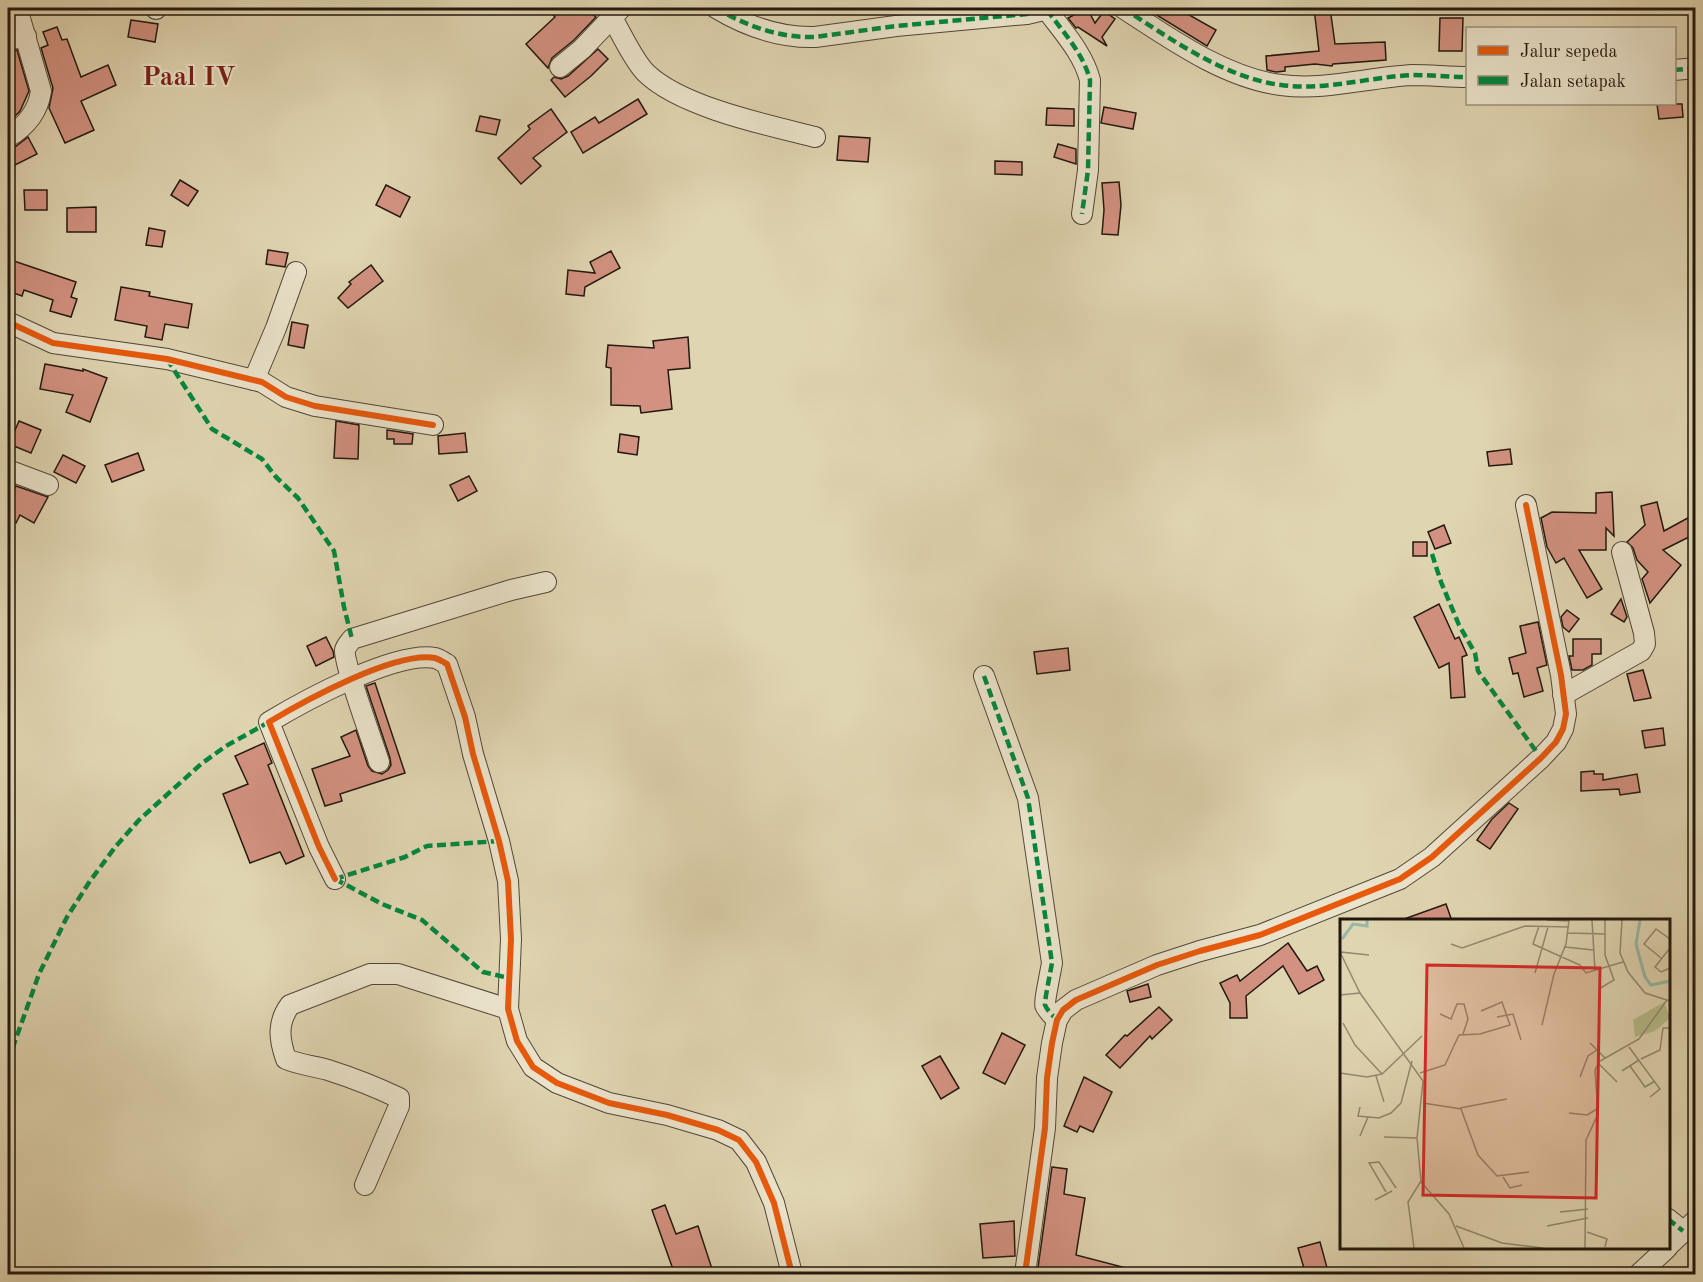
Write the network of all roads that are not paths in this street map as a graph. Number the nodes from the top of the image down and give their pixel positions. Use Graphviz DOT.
graph roads {
  1 [pos="17,8"];
  2 [pos="716,8"];
  3 [pos="1123,8"];
  4 [pos="1049,9"];
  5 [pos="616,13"];
  6 [pos="17,38"];
  7 [pos="560,67"];
  8 [pos="1695,68"];
  9 [pos="1676,70"];
  10 [pos="1466,77"];
  11 [pos="8,137"];
  12 [pos="814,137"];
  13 [pos="1082,214"];
  14 [pos="296,272"];
  15 [pos="8,322"];
  16 [pos="254,381"];
  17 [pos="433,425"];
  18 [pos="8,470"];
  19 [pos="48,485"];
  20 [pos="1526,505"];
  21 [pos="1622,552"];
  22 [pos="546,582"];
  23 [pos="984,676"];
  24 [pos="353,680"];
  25 [pos="1563,695"];
  26 [pos="379,762"];
  27 [pos="335,879"];
  28 [pos="508,1009"];
  29 [pos="1057,1020"];
  30 [pos="365,1185"];
  31 [pos="1682,1223"];
  32 [pos="1670,1244"];
  33 [pos="1666,1249"];
  34 [pos="792,1275"];
  35 [pos="1025,1275"];
  36 [pos="1639,1275"];
  1 -- 6 [label="street"];
  2 -- 4 [label="street"];
  3 -- 10 [label="street"];
  4 -- 13 [label="street"];
  5 -- 7 [label="street"];
  5 -- 12 [label="street"];
  6 -- 11 [label="street"];
  8 -- 9 [label="street"];
  14 -- 16 [label="street"];
  15 -- 16 [label="street"];
  16 -- 17 [label="street"];
  18 -- 19 [label="street"];
  20 -- 25 [label="street"];
  21 -- 25 [label="street"];
  22 -- 24 [label="street"];
  23 -- 29 [label="street"];
  24 -- 26 [label="street"];
  24 -- 27 [label="street"];
  24 -- 28 [label="street"];
  25 -- 29 [label="street"];
  28 -- 30 [label="street"];
  28 -- 34 [label="street"];
  29 -- 35 [label="street"];
  31 -- 32 [label="street"];
  33 -- 36 [label="street"];
}
